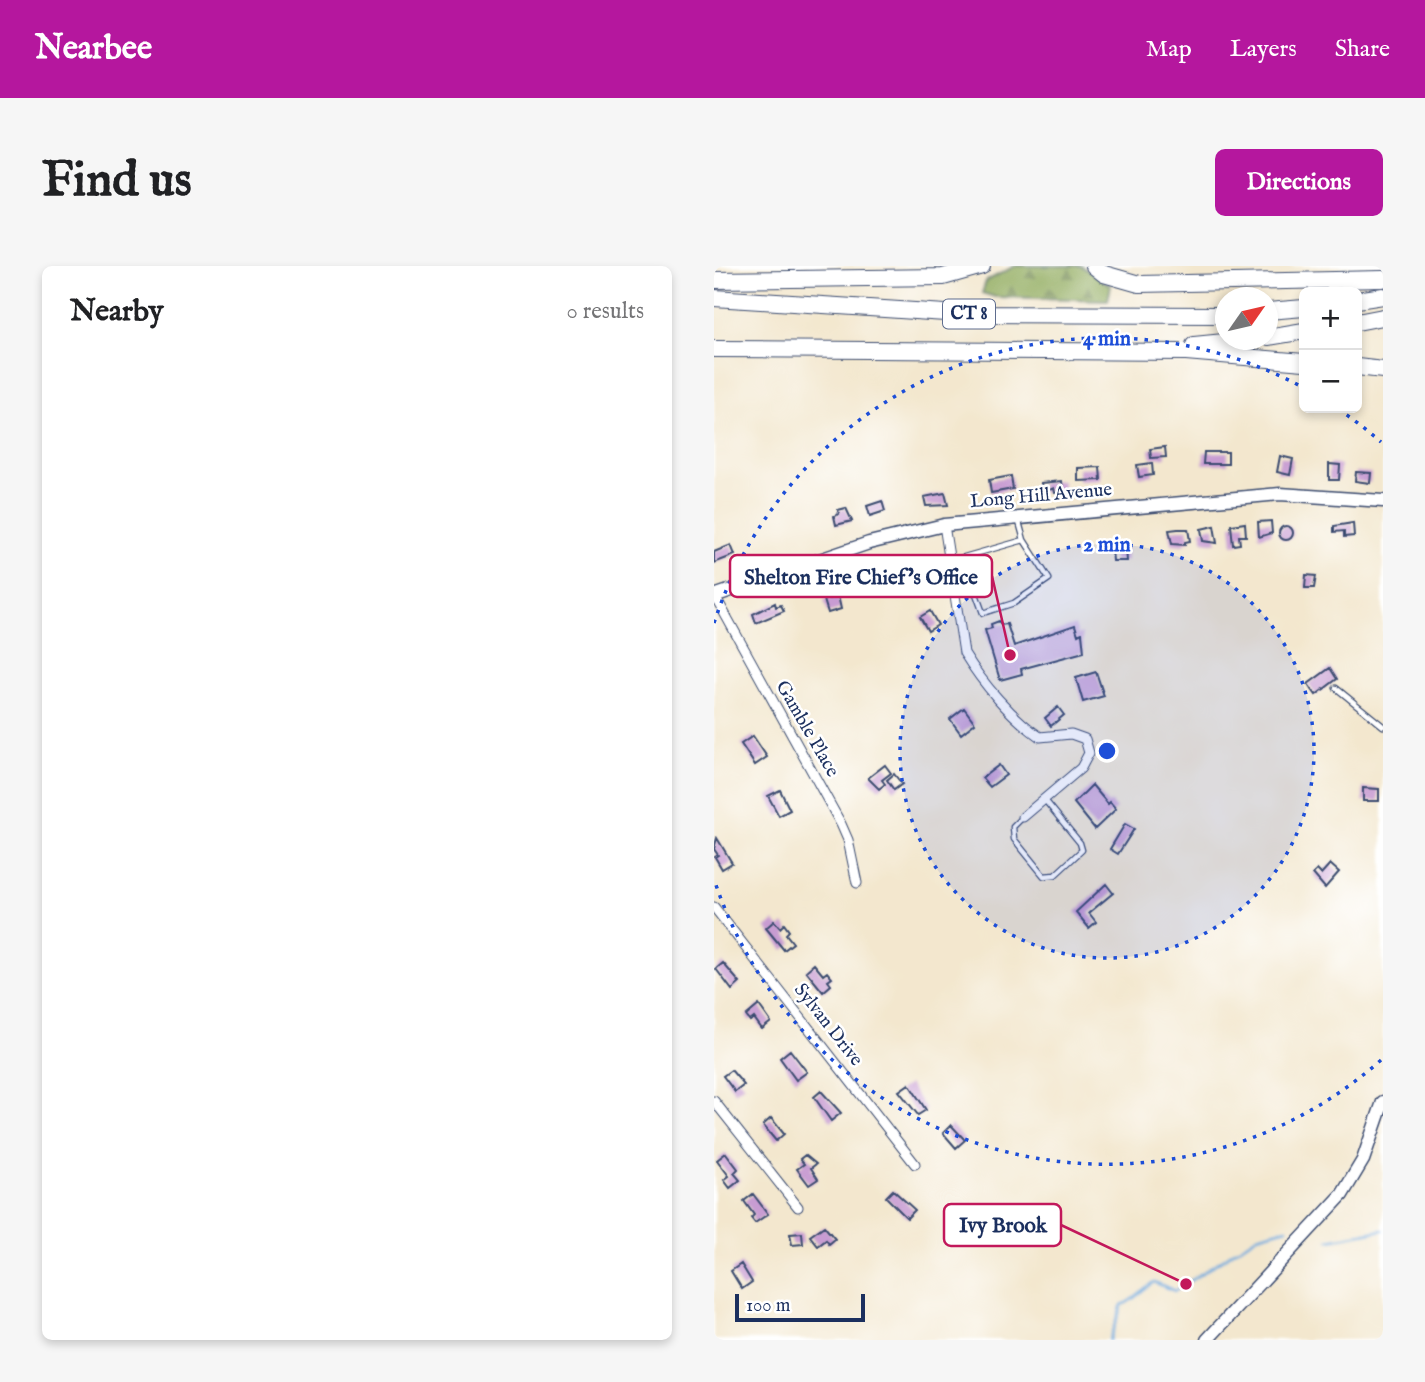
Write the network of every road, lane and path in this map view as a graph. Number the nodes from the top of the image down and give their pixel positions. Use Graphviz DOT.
graph roads {
  1 [pos="982,266"];
  2 [pos="1094,266"];
  3 [pos="1383,279"];
  4 [pos="714,280"];
  5 [pos="1383,296"];
  6 [pos="714,298"];
  7 [pos="1362,299"];
  8 [pos="1299,308"];
  9 [pos="1278,310"];
  10 [pos="1215,315"];
  11 [pos="1383,317"];
  12 [pos="1362,321"];
  13 [pos="1299,332"];
  14 [pos="1278,335"];
  15 [pos="1215,343"];
  16 [pos="714,349"];
  17 [pos="1104,353"];
  18 [pos="1299,362"];
  19 [pos="1362,368"];
  20 [pos="1383,370"];
  21 [pos="1383,501"];
  22 [pos="1017,517"];
  23 [pos="944,525"];
  24 [pos="1024,540"];
  25 [pos="963,558"];
  26 [pos="949,562"];
  27 [pos="715,596"];
  28 [pos="1336,688"];
  29 [pos="1383,726"];
  30 [pos="1044,799"];
  31 [pos="1023,817"];
  32 [pos="857,883"];
  33 [pos="714,907"];
  34 [pos="714,1101"];
  35 [pos="1383,1102"];
  36 [pos="915,1164"];
  37 [pos="798,1207"];
  38 [pos="1207,1340"];
  1 -- 4 [label="highway"];
  2 -- 3 [label="highway"];
  5 -- 7 [label="highway"];
  6 -- 10 [label="highway, CT 8"];
  8 -- 9 [label="highway"];
  11 -- 12 [label="highway"];
  13 -- 14 [label="highway"];
  15 -- 17 [label="highway, CT 8"];
  16 -- 17 [label="highway, CT 8"];
  17 -- 18 [label="highway"];
  19 -- 20 [label="highway"];
  21 -- 22 [label="street, Long Hill Avenue"];
  22 -- 23 [label="street, Long Hill Avenue"];
  22 -- 24 [label="lane"];
  23 -- 26 [label="street"];
  23 -- 27 [label="street, Long Hill Avenue"];
  24 -- 25 [label="lane"];
  24 -- 25 [label="lane"];
  25 -- 26 [label="lane"];
  26 -- 30 [label="street"];
  27 -- 32 [label="street, Gamble Place"];
  28 -- 29 [label="lane"];
  30 -- 31 [label="street"];
  30 -- 31 [label="lane"];
  33 -- 36 [label="street, Sylvan Drive"];
  34 -- 37 [label="street"];
  35 -- 38 [label="street"];
}
